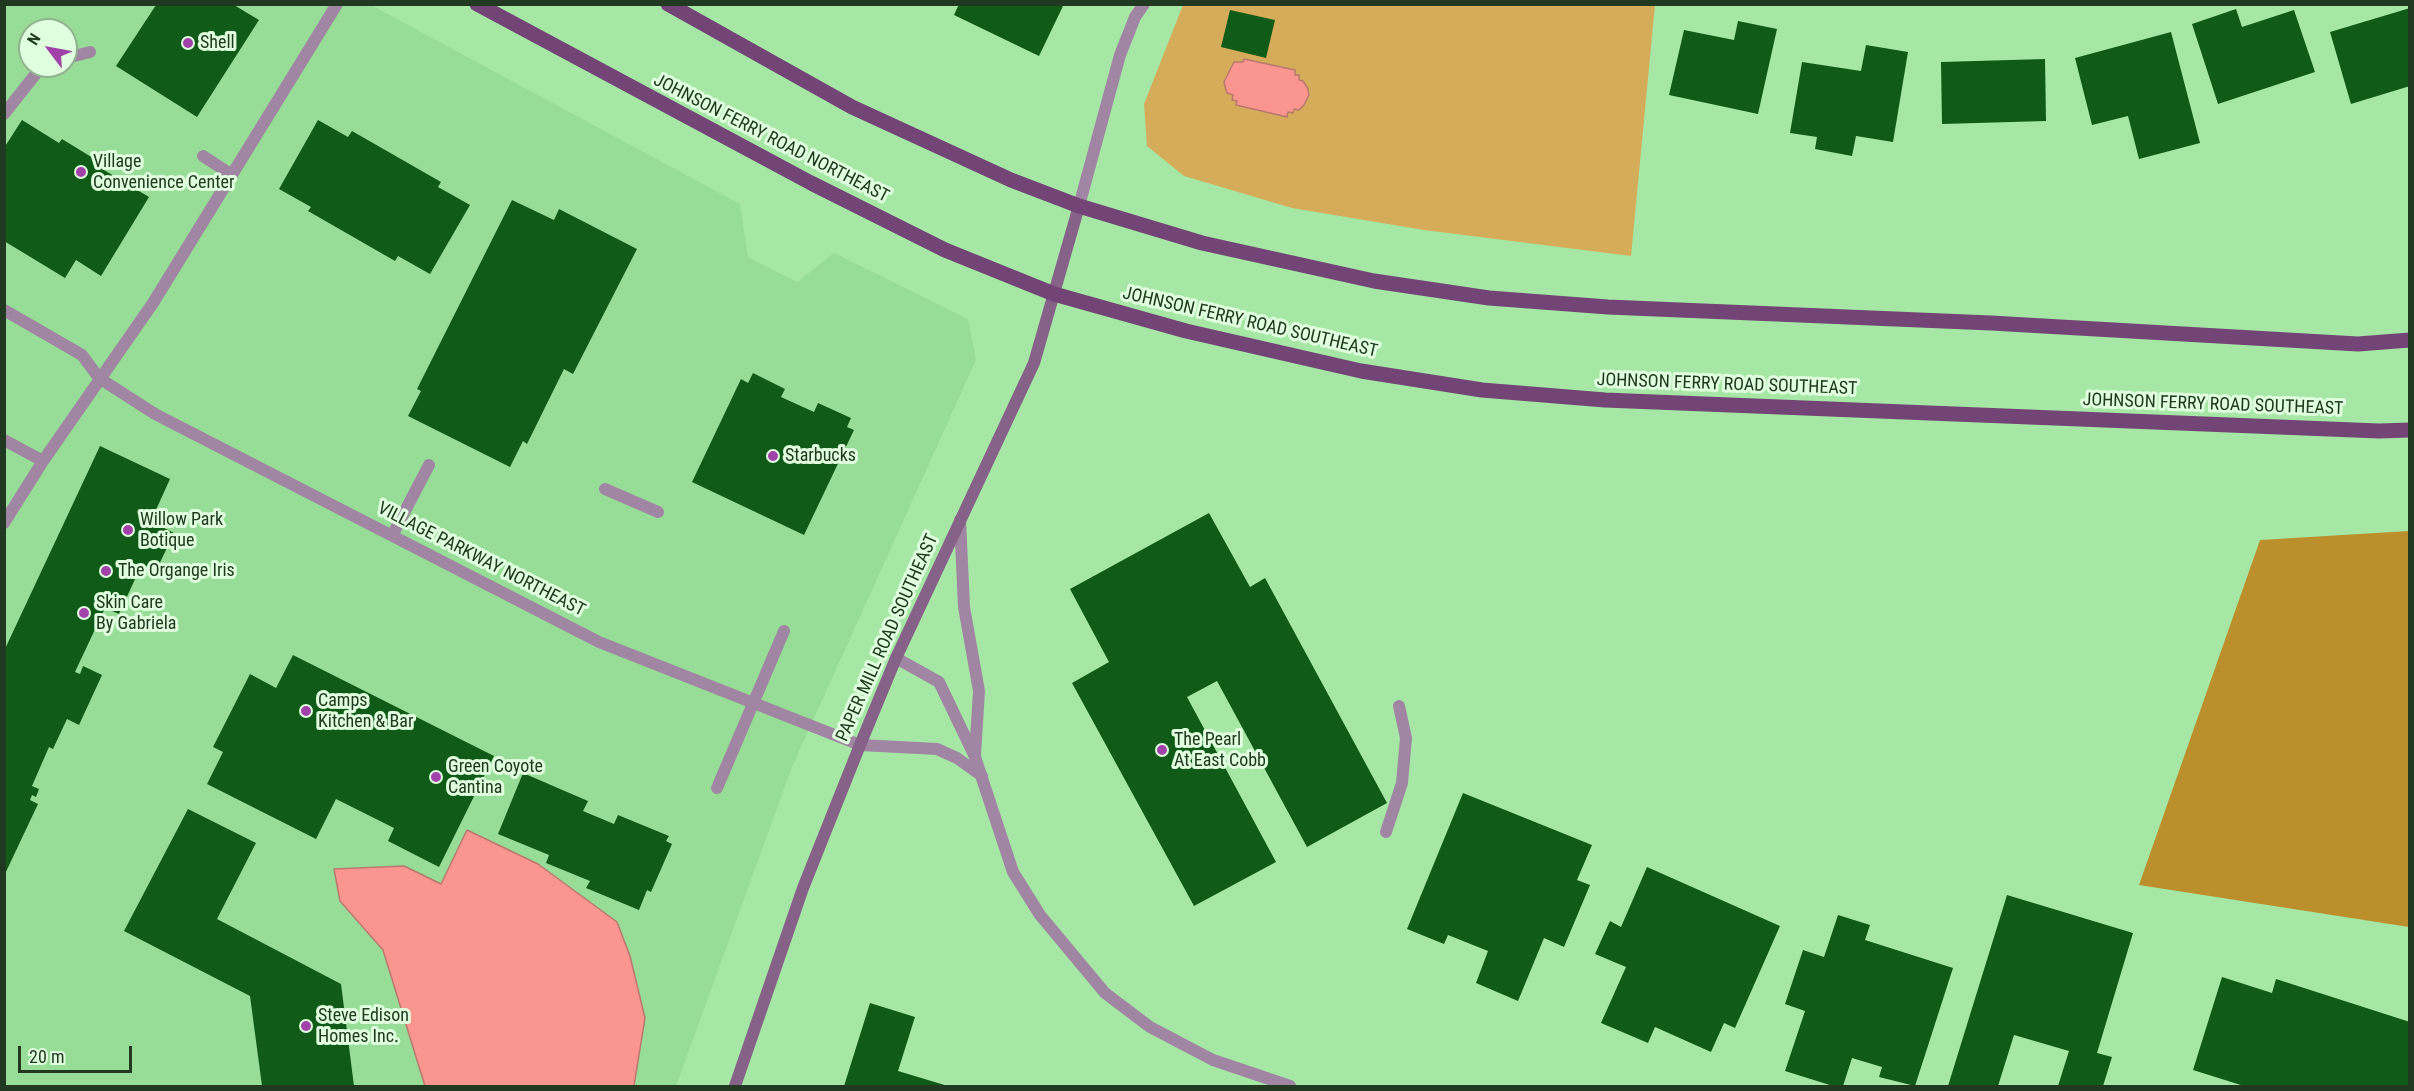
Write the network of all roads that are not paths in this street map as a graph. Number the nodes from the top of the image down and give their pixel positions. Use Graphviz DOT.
graph roads {
  1 [pos="337,4"];
  2 [pos="477,4"];
  3 [pos="668,4"];
  4 [pos="1144,4"];
  5 [pos="90,52"];
  6 [pos="78,55"];
  7 [pos="32,78"];
  8 [pos="4,114"];
  9 [pos="203,156"];
  10 [pos="232,175"];
  11 [pos="1079,206"];
  12 [pos="1054,294"];
  13 [pos="4,310"];
  14 [pos="2409,340"];
  15 [pos="99,378"];
  16 [pos="2409,430"];
  17 [pos="4,440"];
  18 [pos="42,461"];
  19 [pos="429,465"];
  20 [pos="605,489"];
  21 [pos="658,512"];
  22 [pos="960,520"];
  23 [pos="4,523"];
  24 [pos="393,534"];
  25 [pos="784,631"];
  26 [pos="896,658"];
  27 [pos="752,703"];
  28 [pos="1400,706"];
  29 [pos="860,745"];
  30 [pos="975,757"];
  31 [pos="982,776"];
  32 [pos="717,788"];
  33 [pos="1386,832"];
  34 [pos="735,1086"];
  35 [pos="1290,1086"];
  1 -- 10 [label="street"];
  2 -- 12 [label="main road, JOHNSON FERRY ROAD NORTHEAST"];
  3 -- 11 [label="main road"];
  4 -- 11 [label="street"];
  5 -- 6 [label="street"];
  7 -- 8 [label="street"];
  9 -- 10 [label="street"];
  10 -- 15 [label="street"];
  11 -- 12 [label="street, PAPER MILL ROAD SOUTHEAST"];
  11 -- 14 [label="main road"];
  12 -- 16 [label="main road, JOHNSON FERRY ROAD SOUTHEAST"];
  12 -- 22 [label="street, PAPER MILL ROAD SOUTHEAST"];
  13 -- 15 [label="street"];
  15 -- 18 [label="street"];
  15 -- 24 [label="street, VILLAGE PARKWAY NORTHEAST"];
  17 -- 18 [label="street"];
  18 -- 23 [label="street"];
  19 -- 24 [label="street"];
  20 -- 21 [label="street"];
  22 -- 26 [label="street, PAPER MILL ROAD SOUTHEAST"];
  22 -- 30 [label="street"];
  24 -- 27 [label="street, VILLAGE PARKWAY NORTHEAST"];
  25 -- 27 [label="street"];
  26 -- 29 [label="street, PAPER MILL ROAD SOUTHEAST"];
  26 -- 30 [label="street"];
  27 -- 29 [label="street, VILLAGE PARKWAY NORTHEAST"];
  27 -- 32 [label="street"];
  28 -- 33 [label="street"];
  29 -- 31 [label="street, VILLAGE PARKWAY NORTHEAST"];
  29 -- 34 [label="street, PAPER MILL ROAD SOUTHEAST"];
  30 -- 31 [label="street"];
  31 -- 35 [label="street"];
}
